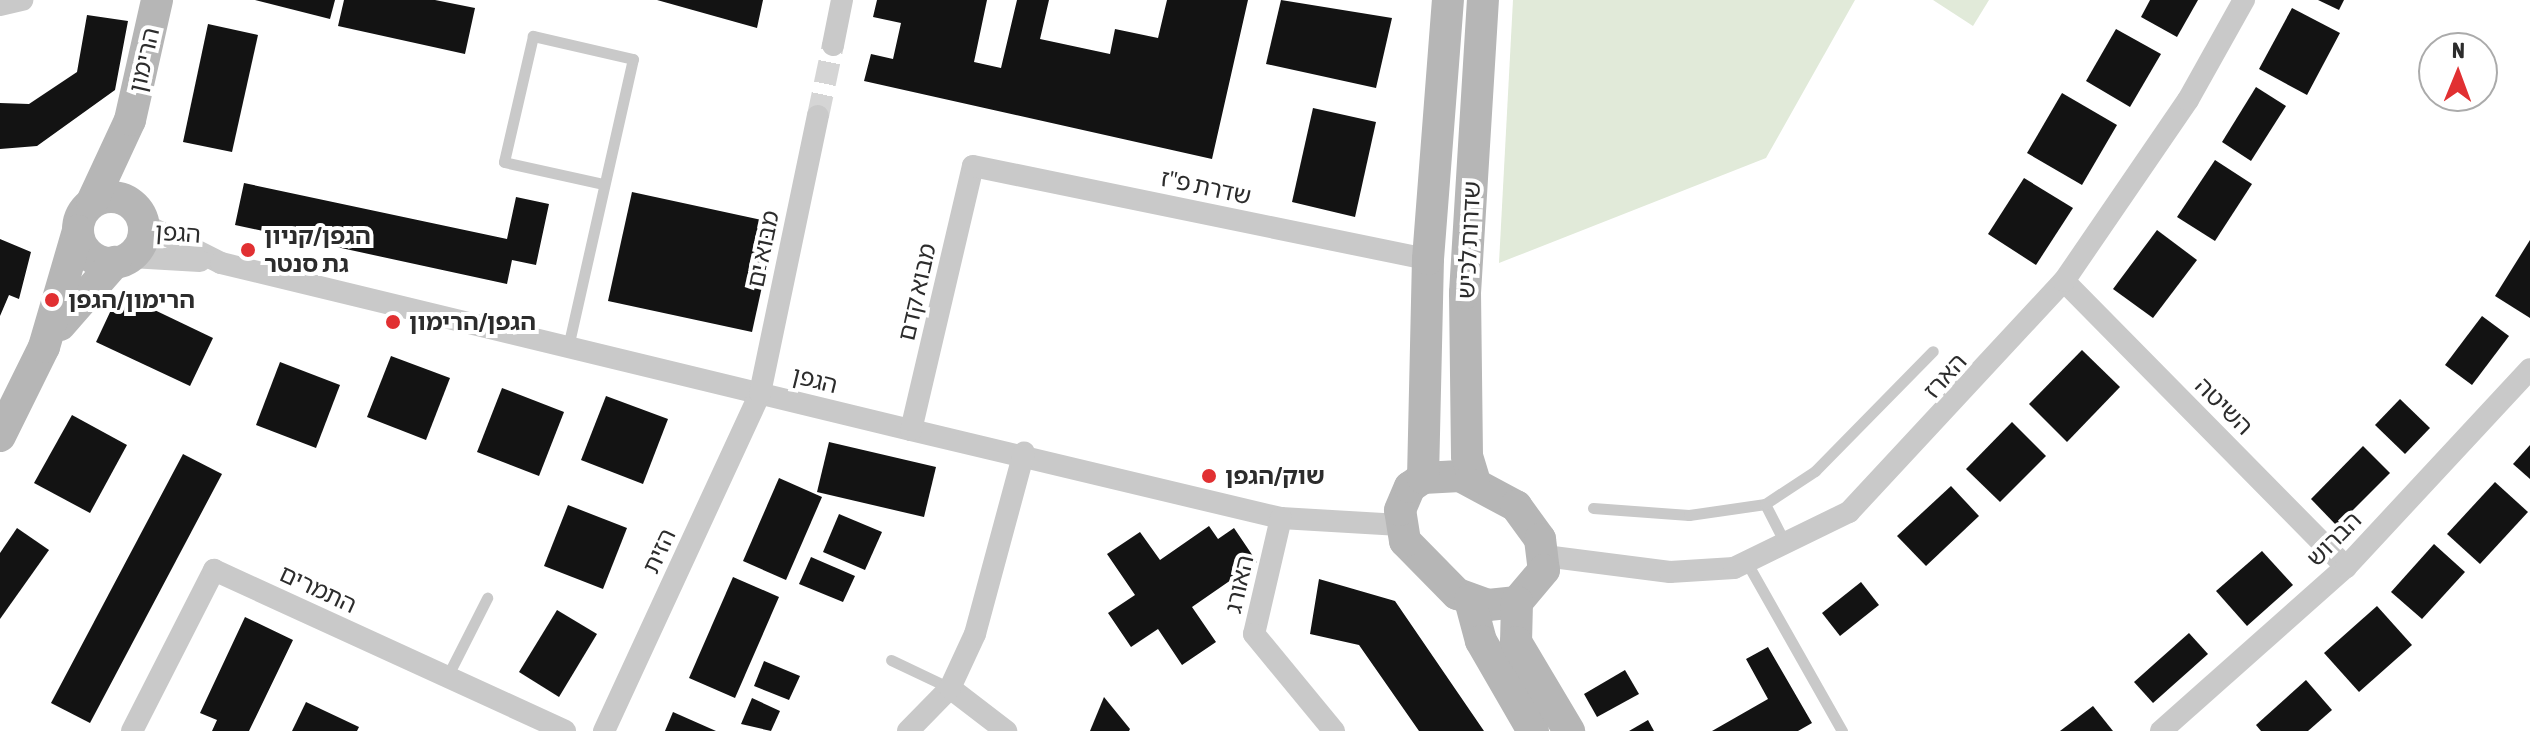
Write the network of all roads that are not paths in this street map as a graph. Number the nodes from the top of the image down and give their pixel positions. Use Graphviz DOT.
graph roads {
  1 [pos="22,0"];
  2 [pos="157,0"];
  3 [pos="842,0"];
  4 [pos="1448,0"];
  5 [pos="1483,0"];
  6 [pos="2244,0"];
  7 [pos="0,5"];
  8 [pos="833,45"];
  9 [pos="818,116"];
  10 [pos="130,120"];
  11 [pos="973,166"];
  12 [pos="603,184"];
  13 [pos="92,202"];
  14 [pos="139,214"];
  15 [pos="78,231"];
  16 [pos="1428,259"];
  17 [pos="123,260"];
  18 [pos="221,263"];
  19 [pos="2064,281"];
  20 [pos="44,347"];
  21 [pos="568,347"];
  22 [pos="1933,351"];
  23 [pos="2530,369"];
  24 [pos="760,393"];
  25 [pos="5,416"];
  26 [pos="911,430"];
  27 [pos="1024,452"];
  28 [pos="1423,478"];
  29 [pos="1474,479"];
  30 [pos="1765,504"];
  31 [pos="1593,508"];
  32 [pos="1281,518"];
  33 [pos="1400,525"];
  34 [pos="1787,548"];
  35 [pos="1545,556"];
  36 [pos="1747,563"];
  37 [pos="2346,567"];
  38 [pos="487,598"];
  39 [pos="1470,600"];
  40 [pos="1517,602"];
  41 [pos="891,660"];
  42 [pos="447,677"];
  43 [pos="950,688"];
  44 [pos="1001,729"];
  45 [pos="132,731"];
  46 [pos="565,731"];
  47 [pos="604,731"];
  48 [pos="908,731"];
  49 [pos="1334,731"];
  50 [pos="1533,731"];
  51 [pos="1569,731"];
  52 [pos="1842,731"];
  53 [pos="2161,731"];
  1 -- 7 [label="street"];
  2 -- 10 [label="main road, הרימון"];
  3 -- 8 [label="street"];
  4 -- 16 [label="main road, שדרות לכיש"];
  5 -- 29 [label="main road, שדרות לכיש"];
  6 -- 19 [label="street, הארז"];
  9 -- 24 [label="street, מבוא ים"];
  10 -- 13 [label="main road, הרימון"];
  10 -- 14 [label="main road, הרימון"];
  11 -- 16 [label="street, שדרת פ\"ז"];
  11 -- 26 [label="street, מבוא קדם"];
  12 -- 12 [label="lane"];
  12 -- 21 [label="lane"];
  13 -- 14 [label="main road"];
  13 -- 15 [label="main road"];
  14 -- 17 [label="main road"];
  14 -- 18 [label="street, הגפן"];
  15 -- 17 [label="main road"];
  15 -- 20 [label="main road"];
  16 -- 28 [label="main road, שדרות לכיש"];
  17 -- 18 [label="street, הגפן"];
  17 -- 20 [label="main road"];
  18 -- 21 [label="street, הגפן"];
  19 -- 34 [label="street, הארז"];
  19 -- 37 [label="street, השיטה"];
  20 -- 25 [label="main road"];
  21 -- 24 [label="street, הגפן"];
  22 -- 30 [label="lane"];
  23 -- 37 [label="street, הברוש"];
  24 -- 26 [label="street, הגפן"];
  24 -- 47 [label="street, הזית"];
  26 -- 27 [label="street, הגפן"];
  27 -- 32 [label="street, הגפן"];
  27 -- 43 [label="street"];
  28 -- 29 [label="main road"];
  28 -- 33 [label="main road"];
  29 -- 35 [label="main road"];
  30 -- 31 [label="lane"];
  30 -- 34 [label="lane"];
  32 -- 33 [label="street, הגפן"];
  32 -- 49 [label="street, האורג"];
  33 -- 39 [label="main road"];
  34 -- 36 [label="street, הארז"];
  35 -- 36 [label="street, הארז"];
  35 -- 40 [label="main road"];
  36 -- 52 [label="lane"];
  37 -- 53 [label="street, הברוש"];
  38 -- 42 [label="lane"];
  39 -- 40 [label="main road"];
  39 -- 50 [label="main road"];
  40 -- 51 [label="main road"];
  41 -- 43 [label="lane"];
  42 -- 45 [label="street, התמרים"];
  42 -- 46 [label="street, התמרים"];
  43 -- 44 [label="street"];
  43 -- 48 [label="street"];
}
